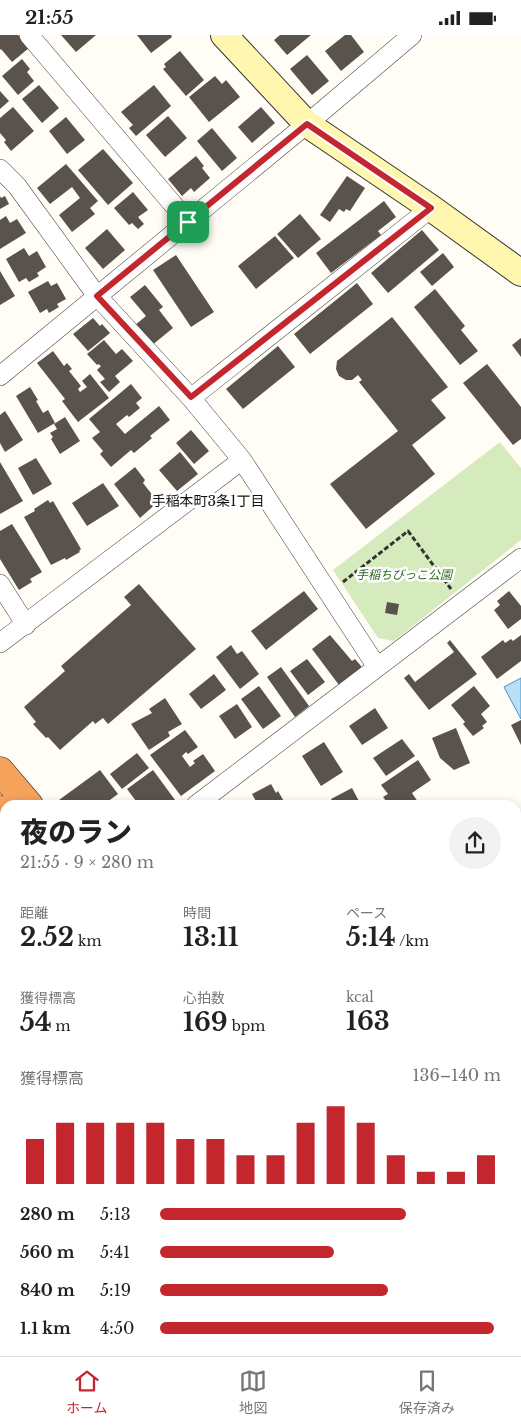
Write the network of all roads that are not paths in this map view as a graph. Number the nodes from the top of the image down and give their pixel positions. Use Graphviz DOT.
graph roads {
  1 [pos="29,35"];
  2 [pos="224,35"];
  3 [pos="412,35"];
  4 [pos="307,124"];
  5 [pos="0,169"];
  6 [pos="431,208"];
  7 [pos="188,222"];
  8 [pos="521,273"];
  9 [pos="97,296"];
  10 [pos="0,374"];
  11 [pos="191,397"];
  12 [pos="242,459"];
  13 [pos="521,558"];
  14 [pos="0,584"];
  15 [pos="26,625"];
  16 [pos="0,643"];
  17 [pos="377,667"];
  18 [pos="0,771"];
  19 [pos="25,800"];
  20 [pos="203,800"];
  1 -- 7 [label="street"];
  2 -- 4 [label="street"];
  3 -- 4 [label="street"];
  4 -- 6 [label="street"];
  4 -- 7 [label="street"];
  5 -- 9 [label="street"];
  6 -- 8 [label="street"];
  6 -- 11 [label="street"];
  7 -- 9 [label="street"];
  9 -- 10 [label="street"];
  9 -- 11 [label="street"];
  11 -- 12 [label="street"];
  12 -- 15 [label="street"];
  12 -- 17 [label="street"];
  13 -- 17 [label="street"];
  14 -- 15 [label="street"];
  15 -- 16 [label="street"];
  17 -- 20 [label="street"];
  18 -- 19 [label="highway"];
}
